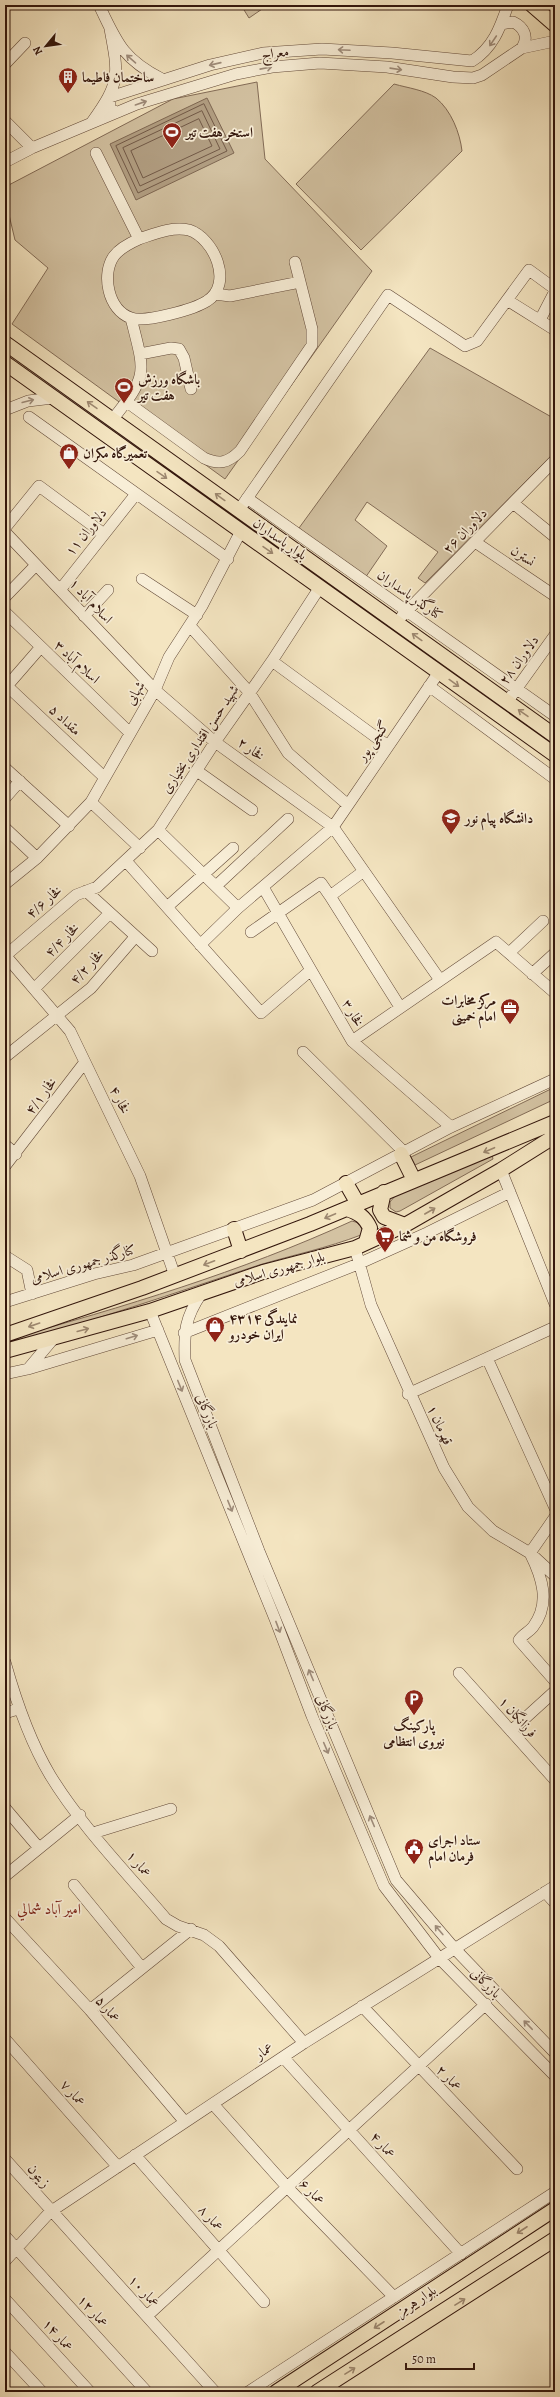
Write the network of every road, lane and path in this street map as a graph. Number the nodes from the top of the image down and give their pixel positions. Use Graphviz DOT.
graph roads {
  1 [pos="99,5"];
  2 [pos="508,5"];
  3 [pos="532,5"];
  4 [pos="501,24"];
  5 [pos="555,25"];
  6 [pos="110,29"];
  7 [pos="555,41"];
  8 [pos="25,43"];
  9 [pos="522,48"];
  10 [pos="5,64"];
  11 [pos="173,76"];
  12 [pos="162,79"];
  13 [pos="178,91"];
  14 [pos="110,97"];
  15 [pos="115,113"];
  16 [pos="6,121"];
  17 [pos="92,123"];
  18 [pos="32,148"];
  19 [pos="96,153"];
  20 [pos="5,162"];
  21 [pos="139,239"];
  22 [pos="295,262"];
  23 [pos="300,282"];
  24 [pos="555,290"];
  25 [pos="215,294"];
  26 [pos="507,300"];
  27 [pos="131,318"];
  28 [pos="540,320"];
  29 [pos="555,330"];
  30 [pos="5,343"];
  31 [pos="140,354"];
  32 [pos="5,363"];
  33 [pos="191,389"];
  34 [pos="53,398"];
  35 [pos="127,402"];
  36 [pos="5,410"];
  37 [pos="29,416"];
  38 [pos="112,420"];
  39 [pos="555,460"];
  40 [pos="136,494"];
  41 [pos="247,498"];
  42 [pos="513,503"];
  43 [pos="239,510"];
  44 [pos="5,528"];
  45 [pos="241,531"];
  46 [pos="5,532"];
  47 [pos="104,534"];
  48 [pos="555,537"];
  49 [pos="475,542"];
  50 [pos="228,559"];
  51 [pos="36,565"];
  52 [pos="142,579"];
  53 [pos="320,587"];
  54 [pos="60,590"];
  55 [pos="108,590"];
  56 [pos="555,596"];
  57 [pos="5,597"];
  58 [pos="407,611"];
  59 [pos="5,612"];
  60 [pos="197,615"];
  61 [pos="84,616"];
  62 [pos="397,622"];
  63 [pos="190,626"];
  64 [pos="555,635"];
  65 [pos="40,648"];
  66 [pos="272,661"];
  67 [pos="439,672"];
  68 [pos="6,685"];
  69 [pos="429,686"];
  70 [pos="516,689"];
  71 [pos="155,690"];
  72 [pos="250,692"];
  73 [pos="507,702"];
  74 [pos="555,716"];
  75 [pos="129,732"];
  76 [pos="555,736"];
  77 [pos="215,742"];
  78 [pos="388,746"];
  79 [pos="555,755"];
  80 [pos="5,768"];
  81 [pos="197,771"];
  82 [pos="104,777"];
  83 [pos="555,779"];
  84 [pos="20,781"];
  85 [pos="5,798"];
  86 [pos="91,802"];
  87 [pos="348,805"];
  88 [pos="252,810"];
  89 [pos="288,819"];
  90 [pos="68,826"];
  91 [pos="333,827"];
  92 [pos="5,828"];
  93 [pos="158,830"];
  94 [pos="140,848"];
  95 [pos="233,848"];
  96 [pos="36,858"];
  97 [pos="126,861"];
  98 [pos="364,871"];
  99 [pos="203,874"];
  100 [pos="5,884"];
  101 [pos="216,886"];
  102 [pos="263,887"];
  103 [pos="86,891"];
  104 [pos="330,896"];
  105 [pos="166,907"];
  106 [pos="238,908"];
  107 [pos="277,912"];
  108 [pos="110,913"];
  109 [pos="543,920"];
  110 [pos="251,932"];
  111 [pos="135,937"];
  112 [pos="200,945"];
  113 [pos="152,951"];
  114 [pos="508,953"];
  115 [pos="555,953"];
  116 [pos="5,955"];
  117 [pos="311,970"];
  118 [pos="532,974"];
  119 [pos="440,980"];
  120 [pos="35,988"];
  121 [pos="555,993"];
  122 [pos="400,1007"];
  123 [pos="57,1015"];
  124 [pos="352,1041"];
  125 [pos="303,1052"];
  126 [pos="5,1057"];
  127 [pos="85,1062"];
  128 [pos="555,1079"];
  129 [pos="555,1114"];
  130 [pos="555,1122"];
  131 [pos="451,1127"];
  132 [pos="525,1134"];
  133 [pos="555,1136"];
  134 [pos="5,1145"];
  135 [pos="555,1145"];
  136 [pos="536,1149"];
  137 [pos="402,1153"];
  138 [pos="16,1154"];
  139 [pos="5,1166"];
  140 [pos="501,1170"];
  141 [pos="414,1180"];
  142 [pos="346,1183"];
  143 [pos="384,1192"];
  144 [pos="510,1192"];
  145 [pos="353,1207"];
  146 [pos="406,1225"];
  147 [pos="234,1229"];
  148 [pos="361,1245"];
  149 [pos="241,1251"];
  150 [pos="169,1253"];
  151 [pos="5,1256"];
  152 [pos="358,1264"];
  153 [pos="175,1276"];
  154 [pos="32,1294"];
  155 [pos="201,1294"];
  156 [pos="5,1302"];
  157 [pos="555,1304"];
  158 [pos="150,1311"];
  159 [pos="555,1327"];
  160 [pos="158,1330"];
  161 [pos="184,1333"];
  162 [pos="5,1335"];
  163 [pos="54,1338"];
  164 [pos="5,1351"];
  165 [pos="487,1358"];
  166 [pos="185,1360"];
  167 [pos="170,1362"];
  168 [pos="28,1369"];
  169 [pos="5,1374"];
  170 [pos="408,1394"];
  171 [pos="234,1485"];
  172 [pos="223,1490"];
  173 [pos="555,1508"];
  174 [pos="555,1517"];
  175 [pos="530,1553"];
  176 [pos="555,1576"];
  177 [pos="5,1662"];
  178 [pos="459,1673"];
  179 [pos="555,1681"];
  180 [pos="555,1691"];
  181 [pos="18,1709"];
  182 [pos="5,1713"];
  183 [pos="511,1731"];
  184 [pos="555,1780"];
  185 [pos="5,1808"];
  186 [pos="171,1809"];
  187 [pos="80,1815"];
  188 [pos="92,1833"];
  189 [pos="39,1848"];
  190 [pos="5,1876"];
  191 [pos="74,1885"];
  192 [pos="555,1886"];
  193 [pos="545,1892"];
  194 [pos="555,1903"];
  195 [pos="5,1918"];
  196 [pos="191,1929"];
  197 [pos="454,1948"];
  198 [pos="440,1958"];
  199 [pos="142,1968"];
  200 [pos="486,2004"];
  201 [pos="362,2006"];
  202 [pos="90,2010"];
  203 [pos="5,2039"];
  204 [pos="304,2043"];
  205 [pos="555,2053"];
  206 [pos="283,2057"];
  207 [pos="418,2067"];
  208 [pos="555,2076"];
  209 [pos="213,2104"];
  210 [pos="185,2122"];
  211 [pos="350,2131"];
  212 [pos="135,2155"];
  213 [pos="5,2159"];
  214 [pos="118,2166"];
  215 [pos="517,2169"];
  216 [pos="288,2188"];
  217 [pos="555,2192"];
  218 [pos="555,2209"];
  219 [pos="50,2212"];
  220 [pos="5,2236"];
  221 [pos="555,2239"];
  222 [pos="219,2249"];
  223 [pos="17,2250"];
  224 [pos="461,2254"];
  225 [pos="5,2261"];
  226 [pos="394,2297"];
  227 [pos="5,2299"];
  228 [pos="264,2302"];
  229 [pos="147,2316"];
  230 [pos="5,2352"];
  231 [pos="42,2392"];
  232 [pos="90,2392"];
  233 [pos="147,2392"];
  234 [pos="214,2392"];
  235 [pos="248,2392"];
  236 [pos="276,2392"];
  237 [pos="317,2392"];
  1 -- 6 [label="street"];
  2 -- 4 [label="street, معراج"];
  3 -- 5 [label="main road"];
  4 -- 9 [label="street"];
  4 -- 11 [label="street, معراج, one-way"];
  12 -- 6 [label="street, one-way"];
  6 -- 14 [label="street"];
  7 -- 9 [label="street, معراج"];
  8 -- 10 [label="street"];
  13 -- 9 [label="street, معراج, one-way"];
  11 -- 12 [label="street, معراج"];
  11 -- 13 [label="street"];
  12 -- 14 [label="street, معراج"];
  15 -- 13 [label="street, معراج, one-way"];
  14 -- 15 [label="street"];
  14 -- 17 [label="street"];
  15 -- 17 [label="street, معراج"];
  16 -- 18 [label="street"];
  17 -- 18 [label="street, معراج"];
  18 -- 20 [label="street, معراج"];
  19 -- 21 [label="street"];
  21 -- 25 [label="street"];
  21 -- 27 [label="street"];
  22 -- 23 [label="street"];
  23 -- 25 [label="street"];
  23 -- 35 [label="street"];
  24 -- 26 [label="street"];
  24 -- 28 [label="street"];
  25 -- 27 [label="street"];
  26 -- 28 [label="street"];
  26 -- 41 [label="street"];
  27 -- 31 [label="street"];
  28 -- 29 [label="street"];
  38 -- 30 [label="main road, بلوار پاسداران, one-way"];
  31 -- 33 [label="street"];
  31 -- 35 [label="street"];
  32 -- 34 [label="main road, بلوار پاسداران"];
  36 -- 34 [label="street, one-way"];
  34 -- 45 [label="main road, بلوار پاسداران, one-way"];
  35 -- 38 [label="street"];
  37 -- 40 [label="street"];
  43 -- 38 [label="main road, بلوار پاسداران, one-way"];
  39 -- 42 [label="street, دلاوران ۲۶"];
  40 -- 47 [label="street, دلاوران ۱۱"];
  40 -- 50 [label="street"];
  41 -- 43 [label="street"];
  41 -- 58 [label="street, کنارگذر پاسداران"];
  42 -- 48 [label="street"];
  42 -- 49 [label="street, دلاوران ۲۶"];
  43 -- 62 [label="main road, بلوار پاسداران"];
  44 -- 47 [label="street"];
  45 -- 50 [label="street, شهابی"];
  45 -- 53 [label="main road, بلوار پاسداران, one-way"];
  46 -- 51 [label="street, اسلام آباد ۱"];
  47 -- 54 [label="street, دلاوران ۱۱"];
  49 -- 56 [label="street, نسترن"];
  49 -- 58 [label="street, دلاوران ۲۶"];
  50 -- 60 [label="street, شهابی"];
  51 -- 54 [label="street, اسلام آباد ۱"];
  51 -- 57 [label="street"];
  52 -- 60 [label="street"];
  53 -- 66 [label="street, شهید حسن اقتداری بختیاری"];
  53 -- 67 [label="main road, بلوار پاسداران"];
  54 -- 61 [label="street, اسلام آباد ۱"];
  55 -- 61 [label="street"];
  58 -- 62 [label="street, دلاوران ۲۶"];
  58 -- 70 [label="street, کنارگذر پاسداران"];
  59 -- 65 [label="street, اسلام آباد ۳"];
  60 -- 63 [label="street, شهابی"];
  61 -- 71 [label="street, اسلام آباد ۱"];
  73 -- 62 [label="main road, بلوار پاسداران, one-way"];
  63 -- 71 [label="street, شهابی"];
  63 -- 72 [label="street"];
  64 -- 70 [label="street, دلاوران ۲۸"];
  65 -- 68 [label="street"];
  65 -- 75 [label="street, اسلام آباد ۳"];
  66 -- 72 [label="street, شهید حسن اقتداری بختیاری"];
  66 -- 78 [label="street"];
  67 -- 69 [label="street, گنجی پور"];
  67 -- 79 [label="main road, بلوار پاسداران, one-way"];
  68 -- 82 [label="street, مقداد ۵"];
  69 -- 78 [label="street, گنجی پور"];
  69 -- 83 [label="street"];
  70 -- 73 [label="street, دلاوران ۲۸"];
  70 -- 74 [label="street, کنارگذر پاسداران"];
  71 -- 75 [label="street, شهابی"];
  71 -- 77 [label="street, فخار ۲"];
  72 -- 77 [label="street, شهید حسن اقتداری بختیاری"];
  72 -- 87 [label="street"];
  76 -- 73 [label="main road, بلوار پاسداران, one-way"];
  75 -- 82 [label="street, شهابی"];
  77 -- 81 [label="street, شهید حسن اقتداری بختیاری"];
  77 -- 91 [label="street, فخار ۲"];
  78 -- 87 [label="street, گنجی پور"];
  80 -- 84 [label="street"];
  81 -- 88 [label="street"];
  81 -- 93 [label="street, شهید حسن اقتداری بختیاری"];
  82 -- 86 [label="street, شهابی"];
  84 -- 85 [label="street"];
  84 -- 90 [label="street"];
  86 -- 90 [label="street, شهابی"];
  86 -- 94 [label="street"];
  87 -- 91 [label="street, گنجی پور"];
  89 -- 101 [label="street"];
  90 -- 96 [label="street, شهابی"];
  91 -- 98 [label="street, فخار ۲"];
  91 -- 102 [label="street, گنجی پور"];
  92 -- 96 [label="street"];
  93 -- 94 [label="street, شهید حسن اقتداری بختیاری"];
  93 -- 99 [label="street"];
  94 -- 97 [label="street, شهید حسن اقتداری بختیاری"];
  95 -- 99 [label="street"];
  96 -- 100 [label="street, شهابی"];
  97 -- 103 [label="street, شهید حسن اقتداری بختیاری"];
  97 -- 105 [label="street"];
  98 -- 104 [label="street"];
  98 -- 119 [label="street, فخار ۲"];
  99 -- 101 [label="street"];
  99 -- 105 [label="street"];
  101 -- 106 [label="street"];
  102 -- 106 [label="street, گنجی پور"];
  102 -- 107 [label="street, فخار ۳"];
  103 -- 108 [label="street"];
  103 -- 116 [label="street, فخار ۴/۶"];
  104 -- 107 [label="street"];
  104 -- 122 [label="street"];
  105 -- 112 [label="street"];
  106 -- 112 [label="street, گنجی پور"];
  107 -- 110 [label="street"];
  107 -- 117 [label="street, فخار ۳"];
  108 -- 111 [label="street"];
  108 -- 120 [label="street, فخار ۴/۴"];
  109 -- 114 [label="street"];
  111 -- 113 [label="street"];
  111 -- 123 [label="street, فخار ۴/۲"];
  112 -- 117 [label="street"];
  114 -- 118 [label="street"];
  114 -- 119 [label="street"];
  115 -- 118 [label="street"];
  116 -- 120 [label="street, فخار ۴"];
  117 -- 124 [label="street, فخار ۳"];
  118 -- 121 [label="street"];
  119 -- 122 [label="street"];
  120 -- 123 [label="street, فخار ۴"];
  122 -- 124 [label="street"];
  123 -- 126 [label="street, فخار ۴/۲"];
  123 -- 127 [label="street, فخار ۴"];
  124 -- 131 [label="street, فخار ۳"];
  125 -- 137 [label="street"];
  127 -- 138 [label="street, فخار ۴/۱"];
  127 -- 150 [label="street, فخار ۴"];
  128 -- 131 [label="street, کنارگذر جمهوری اسلامی"];
  129 -- 132 [label="main road"];
  130 -- 132 [label="main road"];
  131 -- 137 [label="street, کنارگذر جمهوری اسلامی"];
  132 -- 141 [label="main road, بلوار جمهوری اسلامی, one-way"];
  133 -- 136 [label="main road, بلوار جمهوری اسلامی"];
  134 -- 138 [label="street"];
  135 -- 136 [label="main road"];
  136 -- 140 [label="main road, بلوار جمهوری اسلامی"];
  137 -- 141 [label="main road"];
  137 -- 142 [label="street, کنارگذر جمهوری اسلامی"];
  138 -- 139 [label="street, فخار ۴/۱"];
  140 -- 144 [label="street"];
  146 -- 140 [label="main road, بلوار جمهوری اسلامی, one-way"];
  141 -- 143 [label="main road, بلوار جمهوری اسلامی"];
  142 -- 145 [label="main road"];
  142 -- 147 [label="street, کنارگذر جمهوری اسلامی"];
  143 -- 145 [label="main road, بلوار جمهوری اسلامی"];
  143 -- 146 [label="main road"];
  144 -- 152 [label="street"];
  144 -- 157 [label="street"];
  145 -- 148 [label="main road"];
  145 -- 149 [label="main road, بلوار جمهوری اسلامی, one-way"];
  146 -- 148 [label="main road, بلوار جمهوری اسلامی"];
  147 -- 149 [label="main road"];
  147 -- 150 [label="street, کنارگذر جمهوری اسلامی"];
  148 -- 152 [label="street, قهرمان ۱"];
  148 -- 155 [label="main road, بلوار جمهوری اسلامی"];
  149 -- 153 [label="main road, بلوار جمهوری اسلامی, one-way"];
  150 -- 153 [label="street, فخار ۴"];
  150 -- 154 [label="street, کنارگذر جمهوری اسلامی"];
  151 -- 154 [label="street"];
  152 -- 161 [label="street"];
  152 -- 170 [label="street, قهرمان ۱"];
  153 -- 162 [label="main road, بلوار جمهوری اسلامی, one-way"];
  154 -- 156 [label="street, کنارگذر جمهوری اسلامی"];
  155 -- 158 [label="main road, بلوار جمهوری اسلامی"];
  155 -- 161 [label="street, بازرگانی"];
  158 -- 160 [label="street, بازرگانی"];
  163 -- 158 [label="main road, بلوار جمهوری اسلامی, one-way"];
  159 -- 165 [label="street"];
  160 -- 167 [label="street, بازرگانی"];
  168 -- 160 [label="street, one-way"];
  161 -- 166 [label="street, بازرگانی"];
  163 -- 164 [label="main road, بلوار جمهوری اسلامی"];
  163 -- 168 [label="street"];
  165 -- 170 [label="street"];
  165 -- 173 [label="street"];
  166 -- 167 [label="street"];
  166 -- 171 [label="street, بازرگانی"];
  167 -- 172 [label="street, بازرگانی, one-way"];
  168 -- 169 [label="street"];
  170 -- 175 [label="street, قهرمان ۱"];
  171 -- 172 [label="street"];
  197 -- 171 [label="street, بازرگانی, one-way"];
  172 -- 198 [label="street, بازرگانی, one-way"];
  174 -- 175 [label="street"];
  175 -- 176 [label="street, قهرمان ۱"];
  175 -- 179 [label="street"];
  177 -- 181 [label="street, عمار ۱"];
  178 -- 183 [label="street, فرزانگان ۱"];
  180 -- 183 [label="street"];
  181 -- 182 [label="street"];
  181 -- 187 [label="street, عمار ۱"];
  183 -- 184 [label="street, فرزانگان ۱"];
  185 -- 189 [label="street"];
  186 -- 188 [label="street"];
  187 -- 188 [label="street, عمار ۱"];
  187 -- 189 [label="street"];
  188 -- 196 [label="street, عمار ۱"];
  189 -- 190 [label="street"];
  191 -- 199 [label="street"];
  192 -- 193 [label="street, عمار"];
  193 -- 194 [label="street"];
  193 -- 197 [label="street, عمار"];
  195 -- 202 [label="street, عمار ۵"];
  196 -- 199 [label="street"];
  196 -- 204 [label="street, عمار ۱"];
  197 -- 198 [label="street, عمار"];
  205 -- 197 [label="street, بازرگانی, one-way"];
  198 -- 200 [label="street, بازرگانی"];
  198 -- 201 [label="street, عمار"];
  199 -- 202 [label="street"];
  200 -- 207 [label="street"];
  200 -- 208 [label="street, بازرگانی"];
  201 -- 204 [label="street, عمار"];
  201 -- 207 [label="street, عمار ۲"];
  202 -- 210 [label="street, عمار ۵"];
  203 -- 214 [label="street, عمار ۷"];
  204 -- 206 [label="street, عمار"];
  206 -- 209 [label="street, عمار"];
  206 -- 211 [label="street, عمار ۴"];
  207 -- 211 [label="street"];
  207 -- 215 [label="street, عمار ۲"];
  209 -- 210 [label="street, عمار"];
  209 -- 216 [label="street, عمار ۶"];
  210 -- 212 [label="street, عمار"];
  211 -- 216 [label="street"];
  211 -- 224 [label="street, عمار ۴"];
  212 -- 214 [label="street, عمار"];
  212 -- 222 [label="street, عمار ۸"];
  213 -- 219 [label="street, زیتون"];
  214 -- 219 [label="street, عمار"];
  216 -- 222 [label="street"];
  216 -- 226 [label="street, عمار ۶"];
  217 -- 224 [label="street"];
  218 -- 236 [label="main road, بلوار هرمز, one-way"];
  219 -- 223 [label="street, عمار"];
  219 -- 229 [label="street, عمار ۱۰"];
  220 -- 223 [label="street, عمار ۱۲"];
  237 -- 221 [label="main road, بلوار هرمز, one-way"];
  222 -- 228 [label="street, عمار ۸"];
  222 -- 229 [label="street"];
  223 -- 225 [label="street, عمار"];
  223 -- 233 [label="street, عمار ۱۲"];
  224 -- 226 [label="street"];
  226 -- 235 [label="street"];
  227 -- 232 [label="street, عمار ۱۴"];
  229 -- 234 [label="street, عمار ۱۰"];
  230 -- 231 [label="street"];
}
